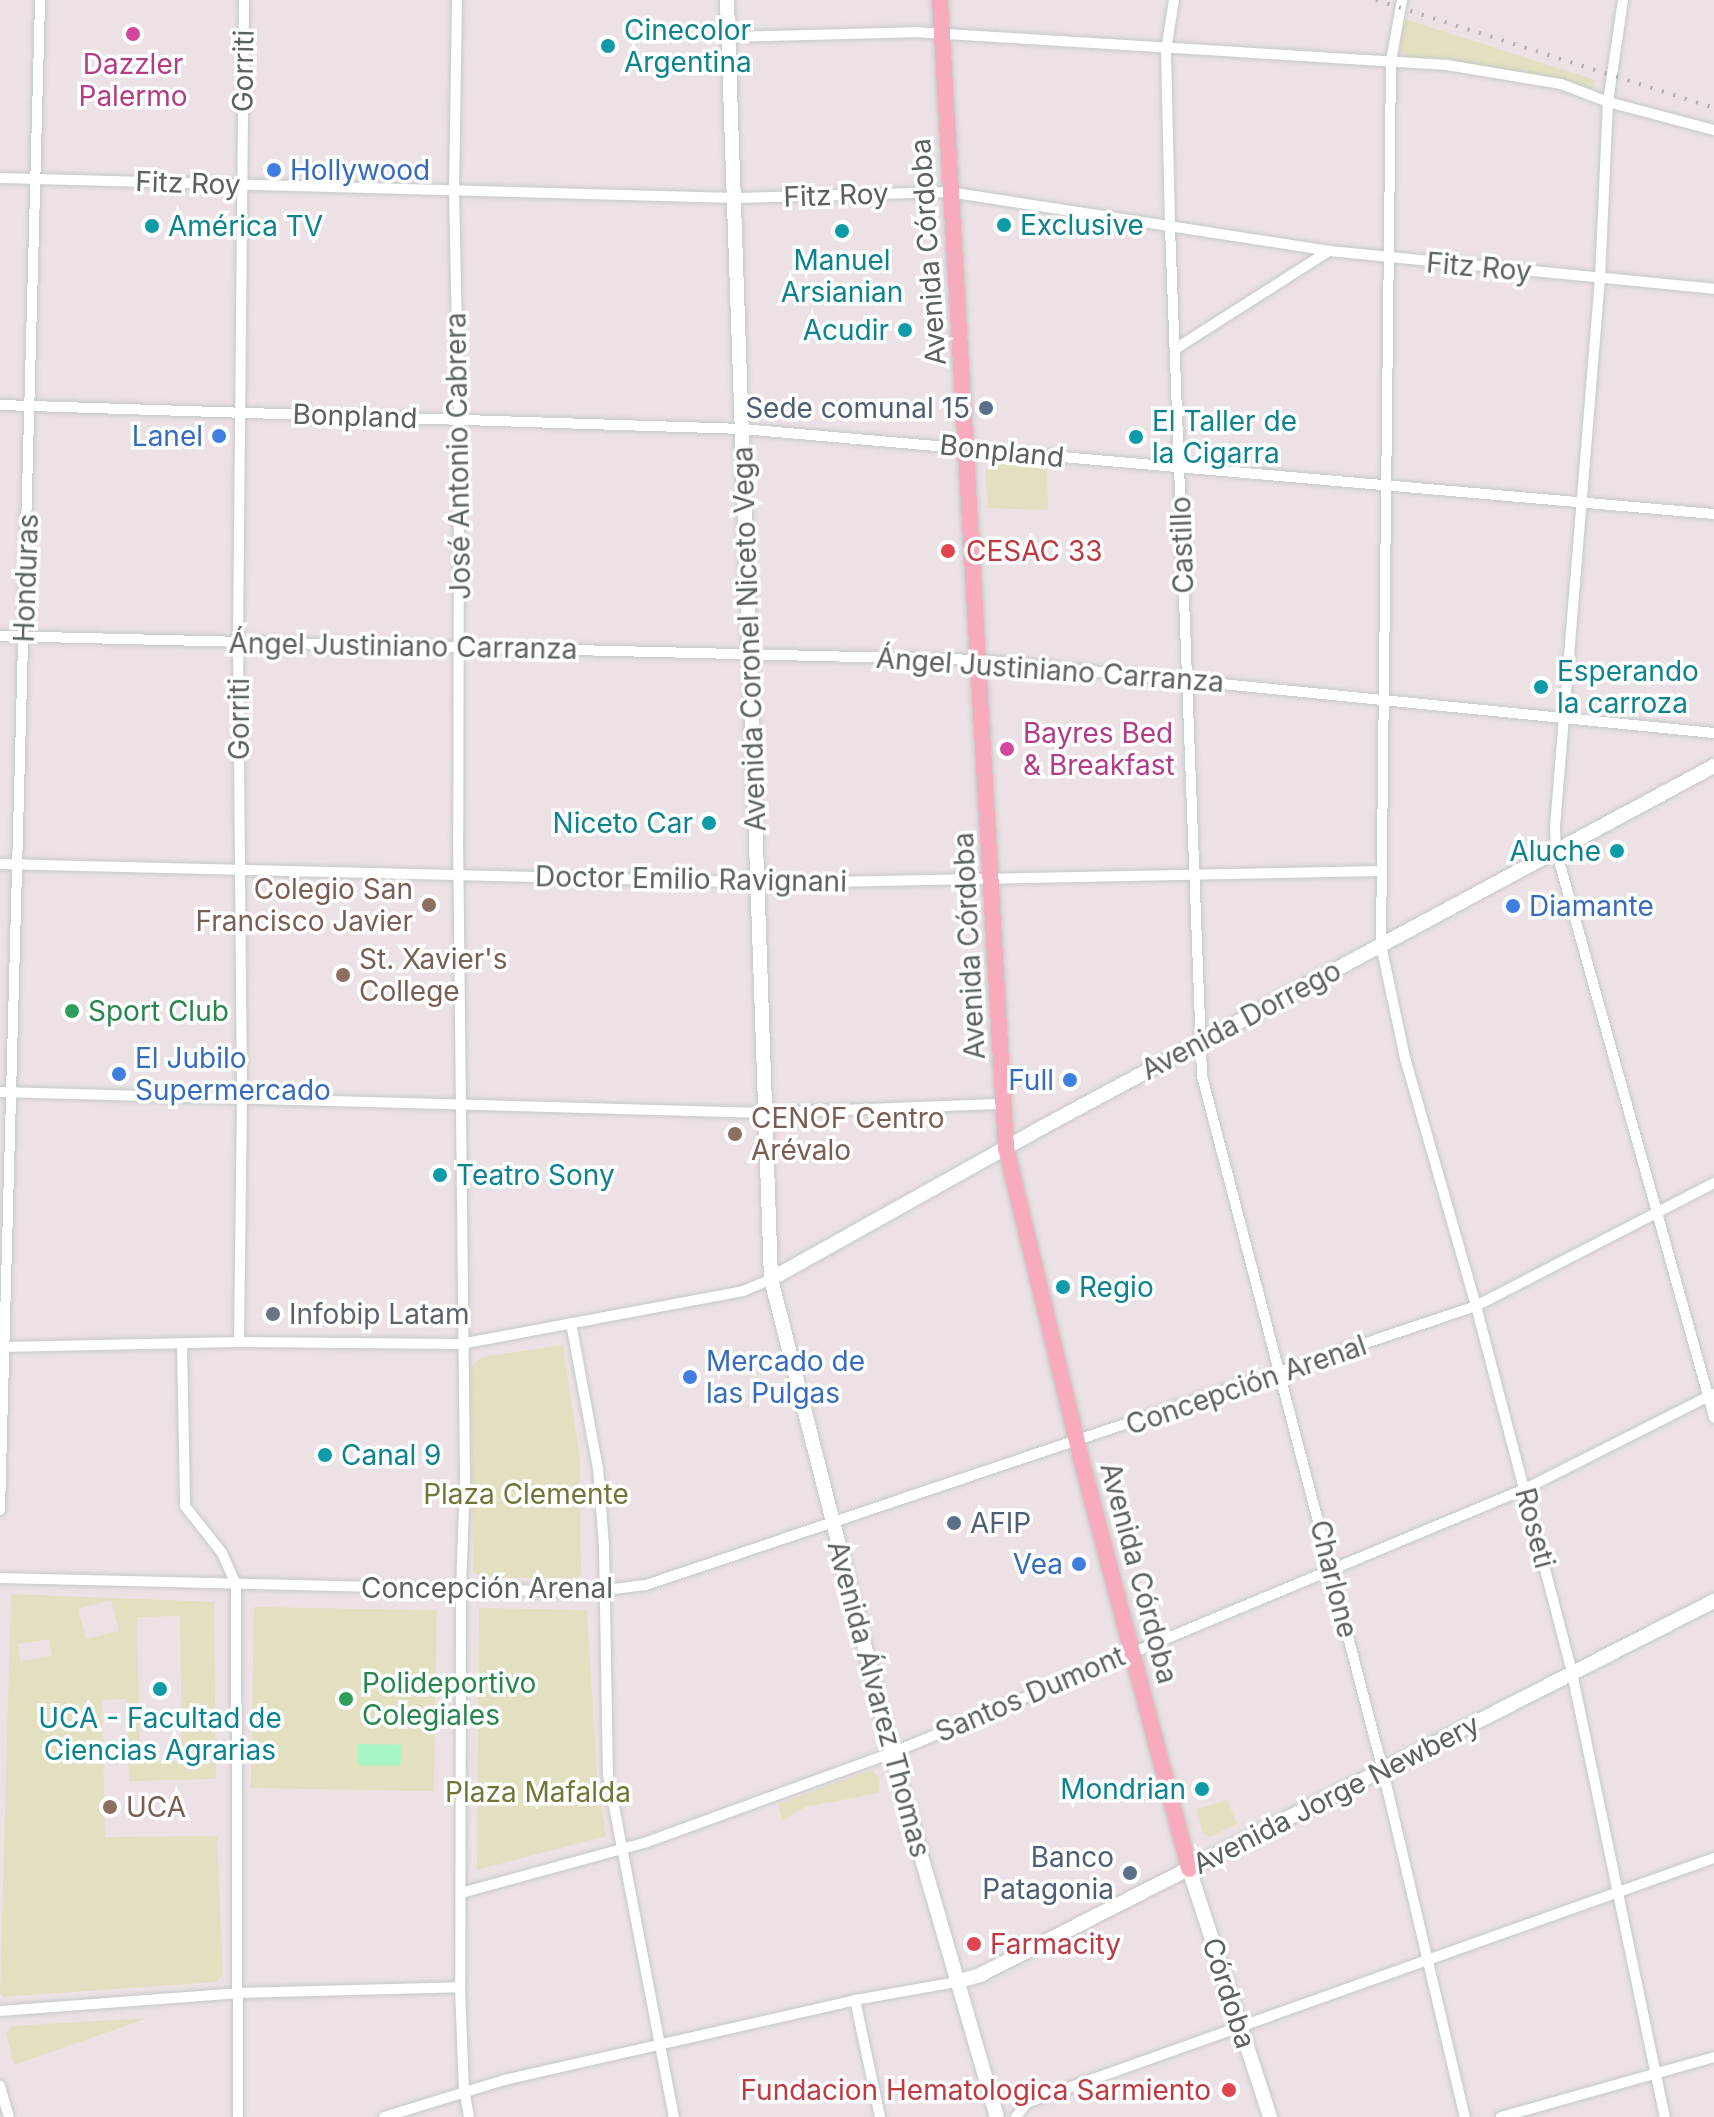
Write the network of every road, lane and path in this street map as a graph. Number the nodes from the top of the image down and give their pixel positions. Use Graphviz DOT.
graph roads {
  1 [pos="40,0"];
  2 [pos="244,0"];
  3 [pos="457,0"];
  4 [pos="727,0"];
  5 [pos="940,0"];
  6 [pos="1174,0"];
  7 [pos="1402,0"];
  8 [pos="1623,0"];
  9 [pos="943,34"];
  10 [pos="729,37"];
  11 [pos="1166,50"];
  12 [pos="1391,61"];
  13 [pos="1608,102"];
  14 [pos="1714,130"];
  15 [pos="0,178"];
  16 [pos="33,179"];
  17 [pos="241,184"];
  18 [pos="454,189"];
  19 [pos="949,192"];
  20 [pos="736,198"];
  21 [pos="1170,227"];
  22 [pos="1329,251"];
  23 [pos="1388,258"];
  24 [pos="1600,278"];
  25 [pos="1714,289"];
  26 [pos="1175,349"];
  27 [pos="0,405"];
  28 [pos="31,406"];
  29 [pos="240,412"];
  30 [pos="459,420"];
  31 [pos="742,429"];
  32 [pos="966,447"];
  33 [pos="1178,469"];
  34 [pos="1383,485"];
  35 [pos="1582,502"];
  36 [pos="1714,514"];
  37 [pos="0,636"];
  38 [pos="25,637"];
  39 [pos="238,641"];
  40 [pos="460,648"];
  41 [pos="750,654"];
  42 [pos="981,660"];
  43 [pos="1187,680"];
  44 [pos="1384,697"];
  45 [pos="1565,715"];
  46 [pos="1714,733"];
  47 [pos="1714,766"];
  48 [pos="1556,850"];
  49 [pos="0,864"];
  50 [pos="17,865"];
  51 [pos="240,870"];
  52 [pos="1382,871"];
  53 [pos="1192,872"];
  54 [pos="458,875"];
  55 [pos="992,877"];
  56 [pos="758,882"];
  57 [pos="1381,945"];
  58 [pos="1198,1043"];
  59 [pos="0,1092"];
  60 [pos="13,1093"];
  61 [pos="242,1097"];
  62 [pos="461,1103"];
  63 [pos="1003,1104"];
  64 [pos="764,1113"];
  65 [pos="1006,1148"];
  66 [pos="1714,1183"];
  67 [pos="4,1200"];
  68 [pos="1658,1213"];
  69 [pos="771,1279"];
  70 [pos="1476,1306"];
  71 [pos="571,1323"];
  72 [pos="239,1342"];
  73 [pos="182,1344"];
  74 [pos="461,1344"];
  75 [pos="3,1347"];
  76 [pos="1280,1374"];
  77 [pos="1711,1396"];
  78 [pos="1714,1417"];
  79 [pos="1077,1441"];
  80 [pos="1525,1489"];
  81 [pos="0,1510"];
  82 [pos="833,1522"];
  83 [pos="1331,1570"];
  84 [pos="0,1578"];
  85 [pos="236,1584"];
  86 [pos="461,1590"];
  87 [pos="604,1591"];
  88 [pos="1714,1601"];
  89 [pos="1133,1651"];
  90 [pos="1572,1673"];
  91 [pos="892,1753"];
  92 [pos="1383,1771"];
  93 [pos="620,1850"];
  94 [pos="1714,1858"];
  95 [pos="1189,1869"];
  96 [pos="461,1893"];
  97 [pos="1620,1895"];
  98 [pos="1428,1961"];
  99 [pos="956,1982"];
  100 [pos="460,1987"];
  101 [pos="237,1993"];
  102 [pos="855,2000"];
  103 [pos="0,2011"];
  104 [pos="1241,2027"];
  105 [pos="660,2046"];
  106 [pos="1714,2057"];
  107 [pos="1657,2074"];
  108 [pos="0,2086"];
  109 [pos="464,2089"];
  110 [pos="9,2117"];
  111 [pos="238,2117"];
  112 [pos="384,2117"];
  113 [pos="469,2117"];
  114 [pos="674,2117"];
  115 [pos="880,2117"];
  116 [pos="997,2117"];
  117 [pos="1016,2117"];
  118 [pos="1270,2117"];
  119 [pos="1465,2117"];
  120 [pos="1501,2117"];
  121 [pos="1665,2117"];
  1 -- 16 [label="street, Honduras"];
  2 -- 17 [label="street, Gorriti"];
  3 -- 18 [label="street, José Antonio Cabrera"];
  4 -- 10 [label="main road, Avenida Coronel Niceto Vega"];
  5 -- 9 [label="main road, Avenida Córdoba"];
  6 -- 11 [label="street, Castillo"];
  7 -- 12 [label="street, Roseti"];
  8 -- 13 [label="street"];
  9 -- 10 [label="street"];
  9 -- 11 [label="street"];
  9 -- 19 [label="main road, Avenida Córdoba"];
  10 -- 20 [label="main road, Avenida Coronel Niceto Vega"];
  11 -- 12 [label="street"];
  11 -- 21 [label="street, Castillo"];
  12 -- 13 [label="street"];
  12 -- 23 [label="street, Roseti"];
  13 -- 14 [label="street"];
  13 -- 24 [label="street"];
  15 -- 16 [label="street, Fitz Roy"];
  16 -- 17 [label="street, Fitz Roy"];
  16 -- 28 [label="street, Honduras"];
  17 -- 18 [label="street, Fitz Roy"];
  17 -- 29 [label="street, Gorriti"];
  18 -- 20 [label="street, Fitz Roy"];
  18 -- 30 [label="street, José Antonio Cabrera"];
  19 -- 20 [label="street, Fitz Roy"];
  19 -- 21 [label="street, Fitz Roy"];
  19 -- 32 [label="main road, Avenida Córdoba"];
  20 -- 31 [label="main road, Avenida Coronel Niceto Vega"];
  21 -- 22 [label="street, Fitz Roy"];
  21 -- 26 [label="street, Castillo"];
  22 -- 23 [label="street, Fitz Roy"];
  22 -- 26 [label="street"];
  23 -- 24 [label="street, Fitz Roy"];
  23 -- 34 [label="street, Roseti"];
  24 -- 25 [label="street, Fitz Roy"];
  24 -- 35 [label="street"];
  26 -- 33 [label="street, Castillo"];
  27 -- 28 [label="street, Bonpland"];
  28 -- 29 [label="street, Bonpland"];
  28 -- 38 [label="street, Honduras"];
  29 -- 30 [label="street, Bonpland"];
  29 -- 39 [label="street, Gorriti"];
  30 -- 31 [label="street, Bonpland"];
  30 -- 40 [label="street, José Antonio Cabrera"];
  31 -- 32 [label="street, Bonpland"];
  31 -- 41 [label="main road, Avenida Coronel Niceto Vega"];
  32 -- 33 [label="street, Bonpland"];
  32 -- 42 [label="main road, Avenida Córdoba"];
  33 -- 34 [label="street, Bonpland"];
  33 -- 43 [label="street, Castillo"];
  34 -- 35 [label="street, Bonpland"];
  34 -- 44 [label="street, Roseti"];
  35 -- 36 [label="street, Bonpland"];
  35 -- 45 [label="street"];
  37 -- 38 [label="street, Ángel Justiniano Carranza"];
  38 -- 39 [label="street, Ángel Justiniano Carranza"];
  38 -- 50 [label="street, Honduras"];
  39 -- 40 [label="street, Ángel Justiniano Carranza"];
  39 -- 51 [label="street, Gorriti"];
  40 -- 41 [label="street, Ángel Justiniano Carranza"];
  40 -- 54 [label="street, José Antonio Cabrera"];
  41 -- 42 [label="street, Ángel Justiniano Carranza"];
  41 -- 56 [label="main road, Avenida Coronel Niceto Vega"];
  42 -- 43 [label="street, Ángel Justiniano Carranza"];
  42 -- 55 [label="main road, Avenida Córdoba"];
  43 -- 44 [label="street, Ángel Justiniano Carranza"];
  43 -- 53 [label="street, Castillo"];
  44 -- 45 [label="street, Ángel Justiniano Carranza"];
  44 -- 52 [label="street, Roseti"];
  45 -- 46 [label="street, Ángel Justiniano Carranza"];
  45 -- 48 [label="street"];
  47 -- 48 [label="main road, Avenida Dorrego"];
  48 -- 57 [label="main road, Avenida Dorrego"];
  48 -- 68 [label="street"];
  49 -- 50 [label="street, Doctor Emilio Ravignani"];
  50 -- 51 [label="street, Doctor Emilio Ravignani"];
  50 -- 60 [label="street, Honduras"];
  51 -- 54 [label="street, Doctor Emilio Ravignani"];
  51 -- 61 [label="street, Gorriti"];
  52 -- 53 [label="street, Doctor Emilio Ravignani"];
  52 -- 57 [label="street, Roseti"];
  53 -- 55 [label="street, Doctor Emilio Ravignani"];
  53 -- 58 [label="street, Castillo"];
  54 -- 56 [label="street, Doctor Emilio Ravignani"];
  54 -- 62 [label="street, José Antonio Cabrera"];
  55 -- 56 [label="street, Doctor Emilio Ravignani"];
  55 -- 63 [label="main road, Avenida Córdoba"];
  56 -- 64 [label="main road, Avenida Coronel Niceto Vega"];
  57 -- 58 [label="main road, Avenida Dorrego"];
  57 -- 70 [label="street, Roseti"];
  58 -- 65 [label="main road, Avenida Dorrego"];
  58 -- 76 [label="street, Charlone"];
  59 -- 60 [label="street"];
  60 -- 61 [label="street"];
  60 -- 67 [label="street, Honduras"];
  61 -- 62 [label="street"];
  61 -- 72 [label="street, Gorriti"];
  62 -- 64 [label="street"];
  62 -- 74 [label="street, José Antonio Cabrera"];
  63 -- 64 [label="street"];
  63 -- 65 [label="main road, Avenida Córdoba"];
  64 -- 69 [label="main road, Avenida Coronel Niceto Vega"];
  65 -- 69 [label="main road, Avenida Dorrego"];
  65 -- 79 [label="main road, Avenida Córdoba"];
  66 -- 68 [label="street, Concepción Arenal"];
  67 -- 75 [label="street, Honduras"];
  68 -- 70 [label="street, Concepción Arenal"];
  68 -- 77 [label="street"];
  69 -- 71 [label="street"];
  69 -- 82 [label="main road, Avenida Álvarez Thomas"];
  70 -- 76 [label="street, Concepción Arenal"];
  70 -- 80 [label="street, Roseti"];
  71 -- 74 [label="street"];
  71 -- 87 [label="street"];
  72 -- 73 [label="street"];
  72 -- 74 [label="street"];
  73 -- 75 [label="street"];
  73 -- 85 [label="street"];
  74 -- 86 [label="street, José Antonio Cabrera"];
  75 -- 81 [label="street, Honduras"];
  76 -- 79 [label="street, Concepción Arenal"];
  76 -- 83 [label="street, Charlone"];
  77 -- 78 [label="street"];
  77 -- 80 [label="street, Santos Dumont"];
  79 -- 82 [label="street, Concepción Arenal"];
  79 -- 89 [label="main road, Avenida Córdoba"];
  80 -- 83 [label="street, Santos Dumont"];
  80 -- 90 [label="street, Roseti"];
  82 -- 87 [label="street, Concepción Arenal"];
  82 -- 91 [label="main road, Avenida Álvarez Thomas"];
  83 -- 89 [label="street, Santos Dumont"];
  83 -- 92 [label="street, Charlone"];
  84 -- 85 [label="street, Concepción Arenal"];
  85 -- 86 [label="street, Concepción Arenal"];
  85 -- 101 [label="street"];
  86 -- 87 [label="street, Concepción Arenal"];
  86 -- 96 [label="street, José Antonio Cabrera"];
  87 -- 93 [label="street"];
  88 -- 90 [label="main road, Avenida Jorge Newbery"];
  89 -- 91 [label="street, Santos Dumont"];
  89 -- 95 [label="main road, Avenida Córdoba"];
  90 -- 92 [label="main road, Avenida Jorge Newbery"];
  90 -- 97 [label="street, Roseti"];
  91 -- 93 [label="street, Santos Dumont"];
  91 -- 99 [label="main road, Avenida Álvarez Thomas"];
  92 -- 95 [label="main road, Avenida Jorge Newbery"];
  92 -- 98 [label="street, Charlone"];
  93 -- 96 [label="street, Santos Dumont"];
  93 -- 105 [label="street"];
  94 -- 97 [label="street"];
  95 -- 99 [label="main road, Avenida Jorge Newbery"];
  95 -- 104 [label="main road, Córdoba"];
  96 -- 100 [label="street, José Antonio Cabrera"];
  97 -- 98 [label="street"];
  97 -- 107 [label="street, Roseti"];
  98 -- 104 [label="street"];
  98 -- 119 [label="street, Charlone"];
  99 -- 102 [label="street"];
  99 -- 116 [label="main road, Avenida Álvarez Thomas"];
  100 -- 101 [label="street"];
  100 -- 109 [label="street, José Antonio Cabrera"];
  101 -- 103 [label="street"];
  101 -- 111 [label="street"];
  102 -- 105 [label="street"];
  102 -- 115 [label="street"];
  104 -- 117 [label="street"];
  104 -- 118 [label="main road, Córdoba"];
  105 -- 109 [label="street"];
  105 -- 114 [label="street"];
  106 -- 107 [label="street"];
  107 -- 120 [label="street"];
  107 -- 121 [label="street, Roseti"];
  108 -- 110 [label="street"];
  109 -- 112 [label="street"];
  109 -- 113 [label="street, José Antonio Cabrera"];
}
